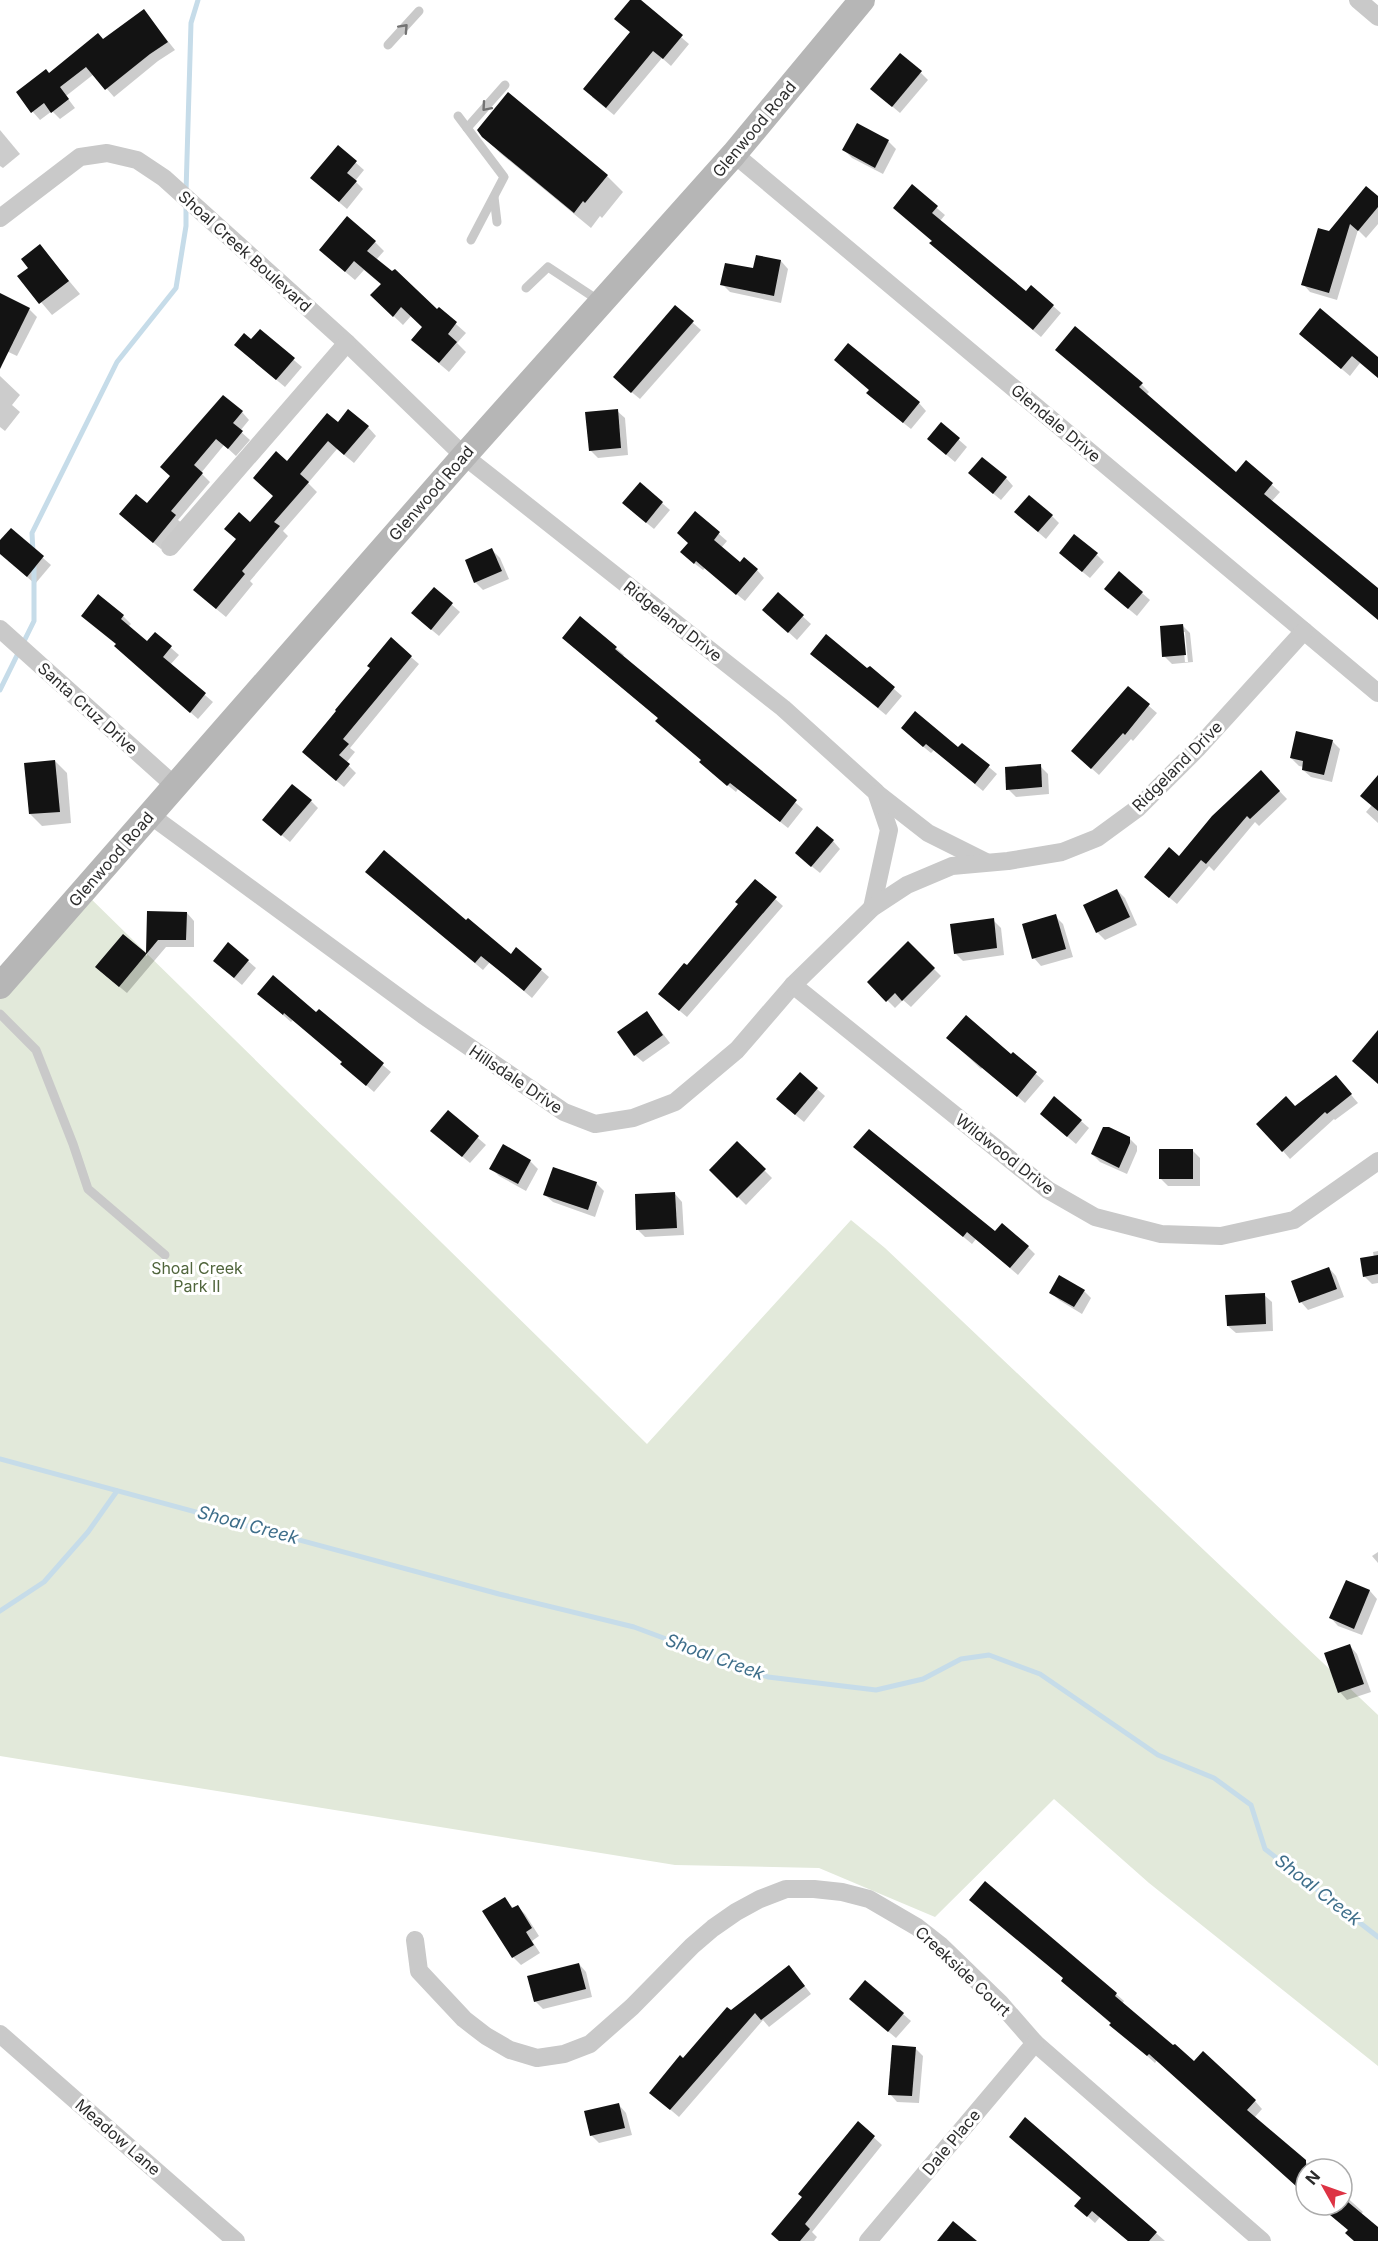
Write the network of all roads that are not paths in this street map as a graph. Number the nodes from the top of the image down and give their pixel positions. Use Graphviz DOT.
graph roads {
  1 [pos="862,0"];
  2 [pos="1358,0"];
  3 [pos="419,12"];
  4 [pos="1378,17"];
  5 [pos="388,45"];
  6 [pos="505,85"];
  7 [pos="458,116"];
  8 [pos="467,129"];
  9 [pos="734,154"];
  10 [pos="494,197"];
  11 [pos="0,218"];
  12 [pos="497,222"];
  13 [pos="471,240"];
  14 [pos="526,288"];
  15 [pos="601,302"];
  16 [pos="347,343"];
  17 [pos="464,456"];
  18 [pos="170,548"];
  19 [pos="0,629"];
  20 [pos="1304,630"];
  21 [pos="1378,693"];
  22 [pos="175,786"];
  23 [pos="876,792"];
  24 [pos="150,815"];
  25 [pos="986,862"];
  26 [pos="872,908"];
  27 [pos="793,985"];
  28 [pos="0,986"];
  29 [pos="0,1014"];
  30 [pos="1378,1161"];
  31 [pos="165,1255"];
  32 [pos="415,1940"];
  33 [pos="0,2034"];
  34 [pos="1035,2043"];
  35 [pos="236,2241"];
  36 [pos="868,2241"];
  37 [pos="1262,2241"];
  1 -- 9 [label="main road, Glenwood Road"];
  2 -- 4 [label="street"];
  5 -- 3 [label="lane, one-way"];
  6 -- 8 [label="lane, one-way"];
  7 -- 8 [label="lane"];
  8 -- 10 [label="lane"];
  9 -- 15 [label="main road, Glenwood Road"];
  9 -- 20 [label="street, Glendale Drive"];
  10 -- 12 [label="lane"];
  10 -- 13 [label="lane"];
  11 -- 16 [label="street, Shoal Creek Boulevard"];
  14 -- 15 [label="lane"];
  15 -- 17 [label="main road, Glenwood Road"];
  16 -- 17 [label="street, Shoal Creek Boulevard"];
  16 -- 18 [label="street"];
  17 -- 22 [label="main road, Glenwood Road"];
  17 -- 23 [label="street, Ridgeland Drive"];
  19 -- 22 [label="street, Santa Cruz Drive"];
  20 -- 21 [label="street, Glendale Drive"];
  20 -- 25 [label="street, Ridgeland Drive"];
  22 -- 24 [label="main road, Glenwood Road"];
  23 -- 25 [label="street, Ridgeland Drive"];
  23 -- 26 [label="street"];
  24 -- 27 [label="street, Hillsdale Drive"];
  24 -- 28 [label="main road, Glenwood Road"];
  25 -- 26 [label="street, Ridgeland Drive"];
  26 -- 27 [label="street, Hillsdale Drive"];
  27 -- 30 [label="street, Wildwood Drive"];
  29 -- 31 [label="lane"];
  32 -- 34 [label="street, Creekside Court"];
  33 -- 35 [label="street, Meadow Lane"];
  34 -- 36 [label="street, Dale Place"];
  34 -- 37 [label="street, Creekside Court"];
}
